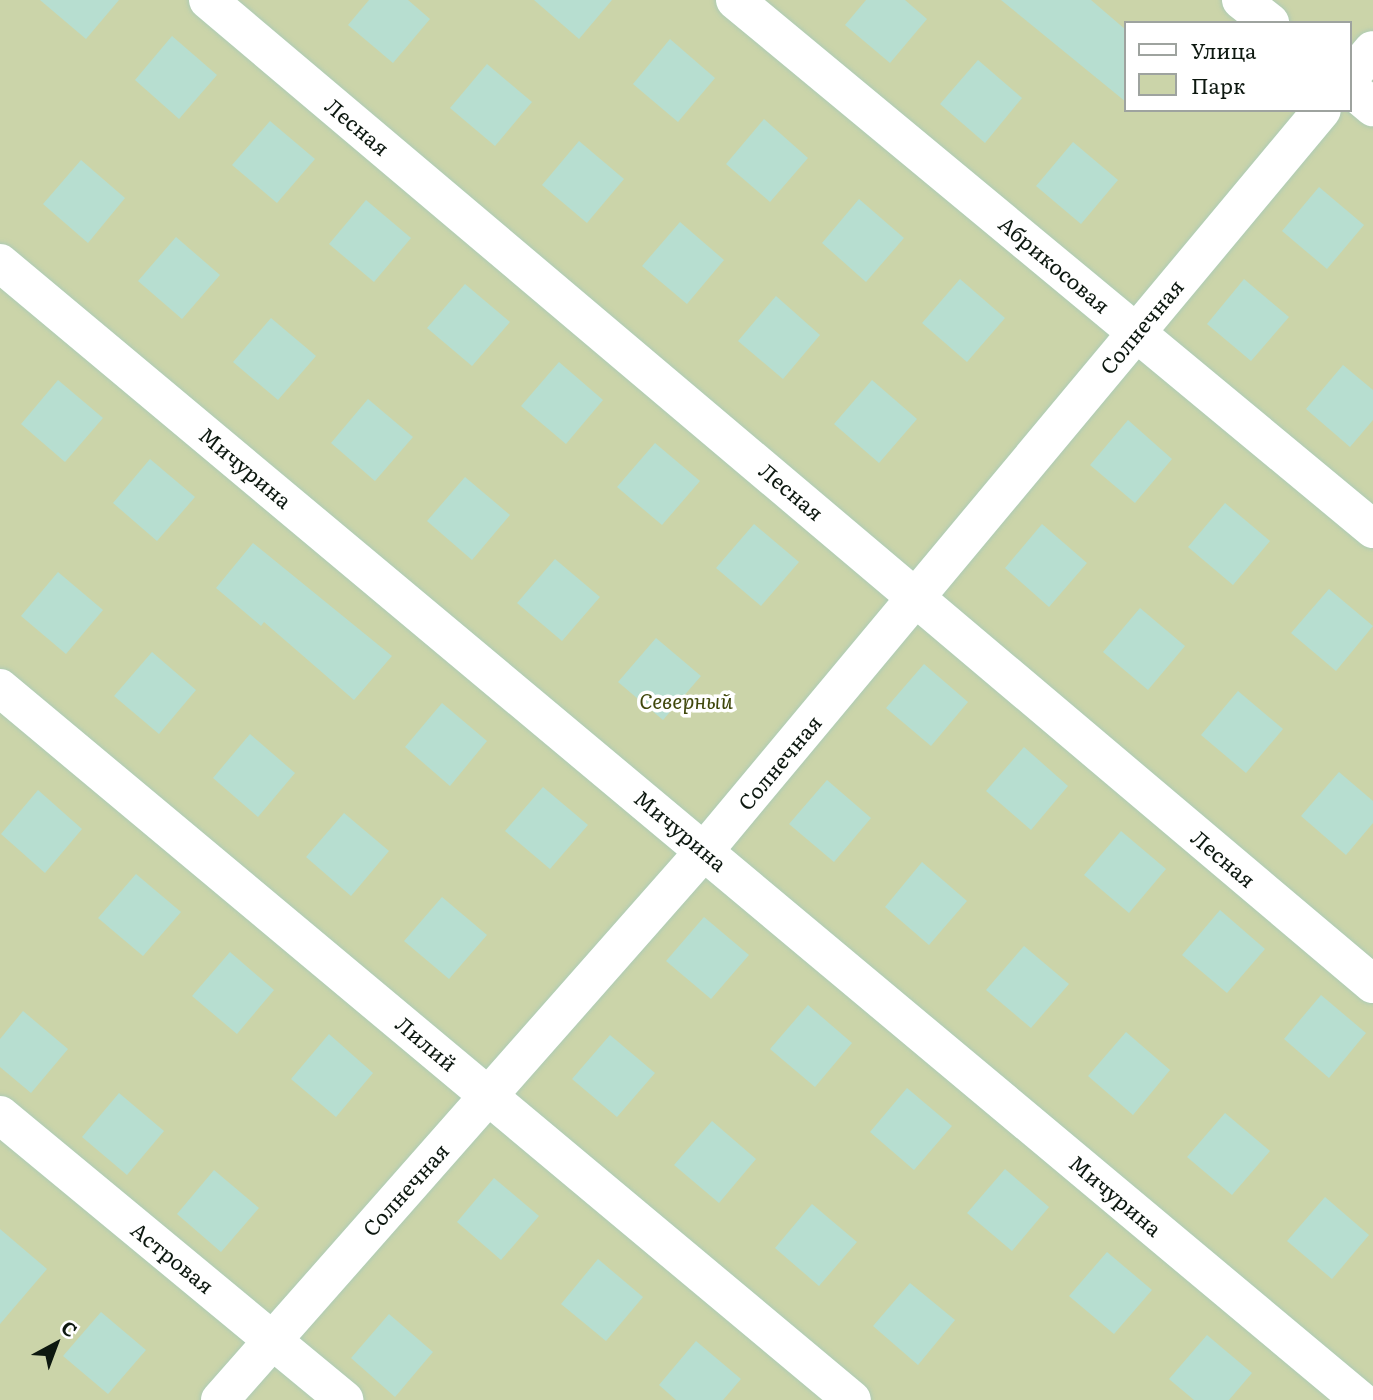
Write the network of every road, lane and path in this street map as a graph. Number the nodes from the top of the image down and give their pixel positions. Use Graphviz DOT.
graph roads {
  1 [pos="208,0"];
  2 [pos="735,0"];
  3 [pos="1241,0"];
  4 [pos="1267,21"];
  5 [pos="1373,50"];
  6 [pos="1352,75"];
  7 [pos="1352,90"];
  8 [pos="1373,107"];
  9 [pos="1320,112"];
  10 [pos="0,263"];
  11 [pos="1136,331"];
  12 [pos="1373,529"];
  13 [pos="918,597"];
  14 [pos="0,688"];
  15 [pos="705,850"];
  16 [pos="1373,984"];
  17 [pos="489,1095"];
  18 [pos="0,1115"];
  19 [pos="272,1338"];
  20 [pos="220,1400"];
  21 [pos="345,1400"];
  22 [pos="852,1400"];
  23 [pos="1360,1400"];
  1 -- 13 [label="street, Лесная"];
  2 -- 11 [label="street, Абрикосовая"];
  3 -- 4 [label="street"];
  5 -- 6 [label="street"];
  7 -- 8 [label="street"];
  9 -- 11 [label="street, Солнечная"];
  10 -- 15 [label="street, Мичурина"];
  11 -- 12 [label="street, Абрикосовая"];
  11 -- 13 [label="street, Солнечная"];
  13 -- 15 [label="street, Солнечная"];
  13 -- 16 [label="street, Лесная"];
  14 -- 17 [label="street, Лилий"];
  15 -- 17 [label="street, Солнечная"];
  15 -- 23 [label="street, Мичурина"];
  17 -- 19 [label="street, Солнечная"];
  17 -- 22 [label="street, Лилий"];
  18 -- 19 [label="street, Астровая"];
  19 -- 20 [label="street, Солнечная"];
  19 -- 21 [label="street, Астровая"];
}
